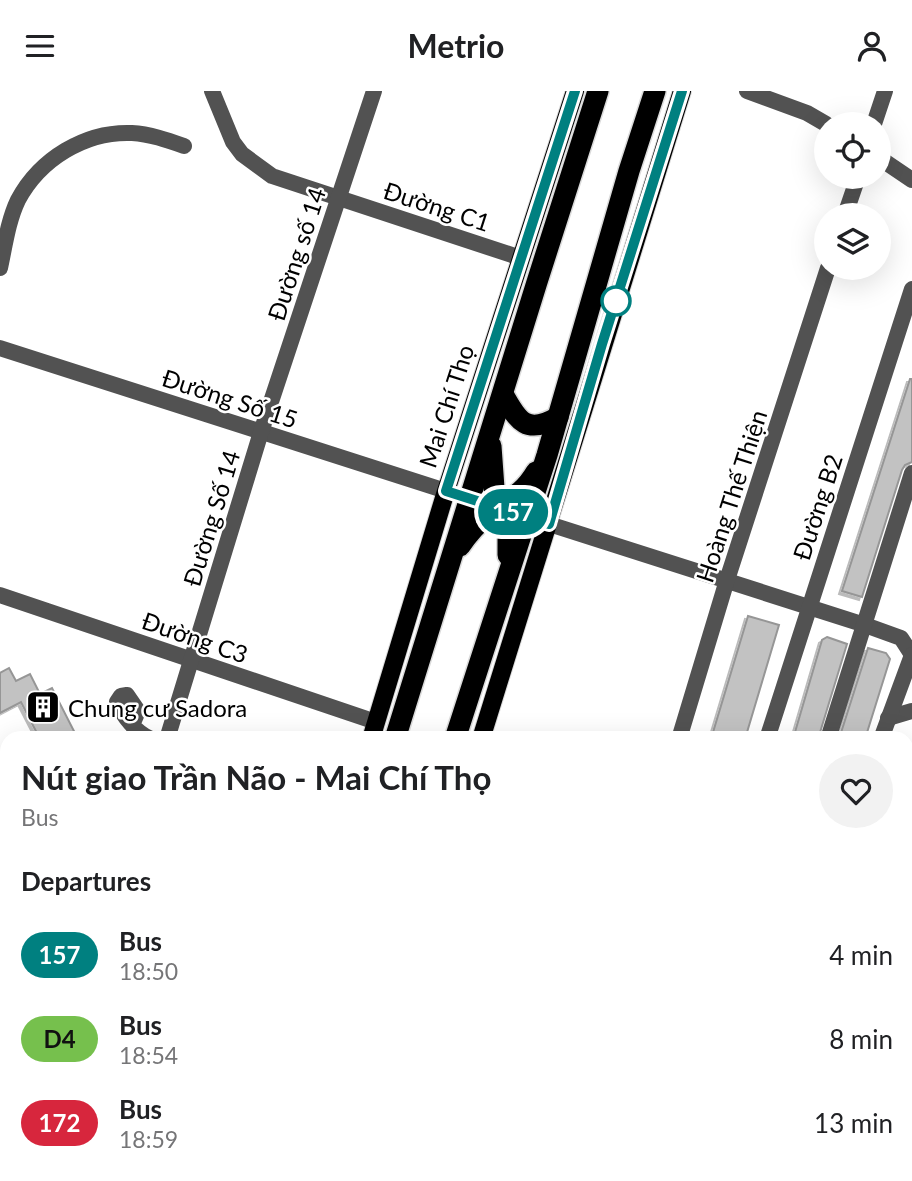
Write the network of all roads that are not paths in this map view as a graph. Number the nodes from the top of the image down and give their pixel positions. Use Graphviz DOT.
graph roads {
  1 [pos="212,91"];
  2 [pos="374,91"];
  3 [pos="575,91"];
  4 [pos="598,91"];
  5 [pos="655,91"];
  6 [pos="682,91"];
  7 [pos="747,91"];
  8 [pos="885,91"];
  9 [pos="878,112"];
  10 [pos="814,117"];
  11 [pos="184,146"];
  12 [pos="891,166"];
  13 [pos="912,180"];
  14 [pos="338,198"];
  15 [pos="521,258"];
  16 [pos="0,268"];
  17 [pos="824,280"];
  18 [pos="912,289"];
  19 [pos="0,348"];
  20 [pos="503,394"];
  21 [pos="558,417"];
  22 [pos="491,431"];
  23 [pos="261,432"];
  24 [pos="547,455"];
  25 [pos="912,473"];
  26 [pos="446,491"];
  27 [pos="470,498"];
  28 [pos="499,507"];
  29 [pos="526,516"];
  30 [pos="549,524"];
  31 [pos="450,559"];
  32 [pos="507,578"];
  33 [pos="727,580"];
  34 [pos="0,595"];
  35 [pos="809,607"];
  36 [pos="865,625"];
  37 [pos="912,655"];
  38 [pos="191,660"];
  39 [pos="912,711"];
  40 [pos="888,718"];
  41 [pos="132,725"];
  42 [pos="374,730"];
  43 [pos="139,731"];
  44 [pos="169,731"];
  45 [pos="397,731"];
  46 [pos="457,731"];
  47 [pos="484,731"];
  48 [pos="681,731"];
  49 [pos="770,731"];
  50 [pos="831,731"];
  51 [pos="884,731"];
  1 -- 14 [label="street, Đường C1"];
  2 -- 14 [label="street, Đường số 14"];
  3 -- 15 [label="main road, Mai Chí Thọ"];
  4 -- 20 [label="highway, Mai Chí Thọ"];
  5 -- 21 [label="highway"];
  6 -- 30 [label="main road"];
  7 -- 10 [label="street"];
  8 -- 9 [label="street"];
  11 -- 16 [label="street"];
  12 -- 13 [label="street"];
  14 -- 15 [label="street, Đường C1"];
  14 -- 23 [label="street, Đường số 14"];
  15 -- 26 [label="main road, Mai Chí Thọ"];
  17 -- 33 [label="street, Hoàng Thế Thiện"];
  18 -- 35 [label="street, Đường B2"];
  19 -- 23 [label="street, Đường Số 15"];
  20 -- 21 [label="highway"];
  20 -- 22 [label="highway, Mai Chí Thọ"];
  21 -- 24 [label="highway"];
  22 -- 27 [label="highway, Mai Chí Thọ"];
  22 -- 28 [label="highway"];
  23 -- 26 [label="street, Đường Số 15"];
  23 -- 38 [label="street, Đường Số 14"];
  24 -- 28 [label="highway"];
  24 -- 29 [label="highway"];
  25 -- 36 [label="street"];
  26 -- 27 [label="main road"];
  26 -- 42 [label="main road, Mai Chí Thọ"];
  27 -- 28 [label="highway"];
  27 -- 31 [label="highway, Mai Chí Thọ"];
  28 -- 29 [label="highway"];
  28 -- 31 [label="highway"];
  28 -- 32 [label="highway"];
  29 -- 30 [label="main road"];
  29 -- 32 [label="highway"];
  30 -- 33 [label="street"];
  30 -- 47 [label="main road"];
  31 -- 45 [label="highway, Mai Chí Thọ"];
  32 -- 46 [label="highway"];
  33 -- 35 [label="street"];
  33 -- 48 [label="street, Hoàng Thế Thiện"];
  34 -- 38 [label="street, Đường C3"];
  35 -- 36 [label="street"];
  35 -- 49 [label="street, Đường B2"];
  36 -- 37 [label="street"];
  36 -- 50 [label="street"];
  37 -- 40 [label="street"];
  38 -- 42 [label="street, Đường C3"];
  38 -- 44 [label="street, Đường Số 14"];
  39 -- 40 [label="street"];
  40 -- 51 [label="street"];
  41 -- 43 [label="street"];
}
